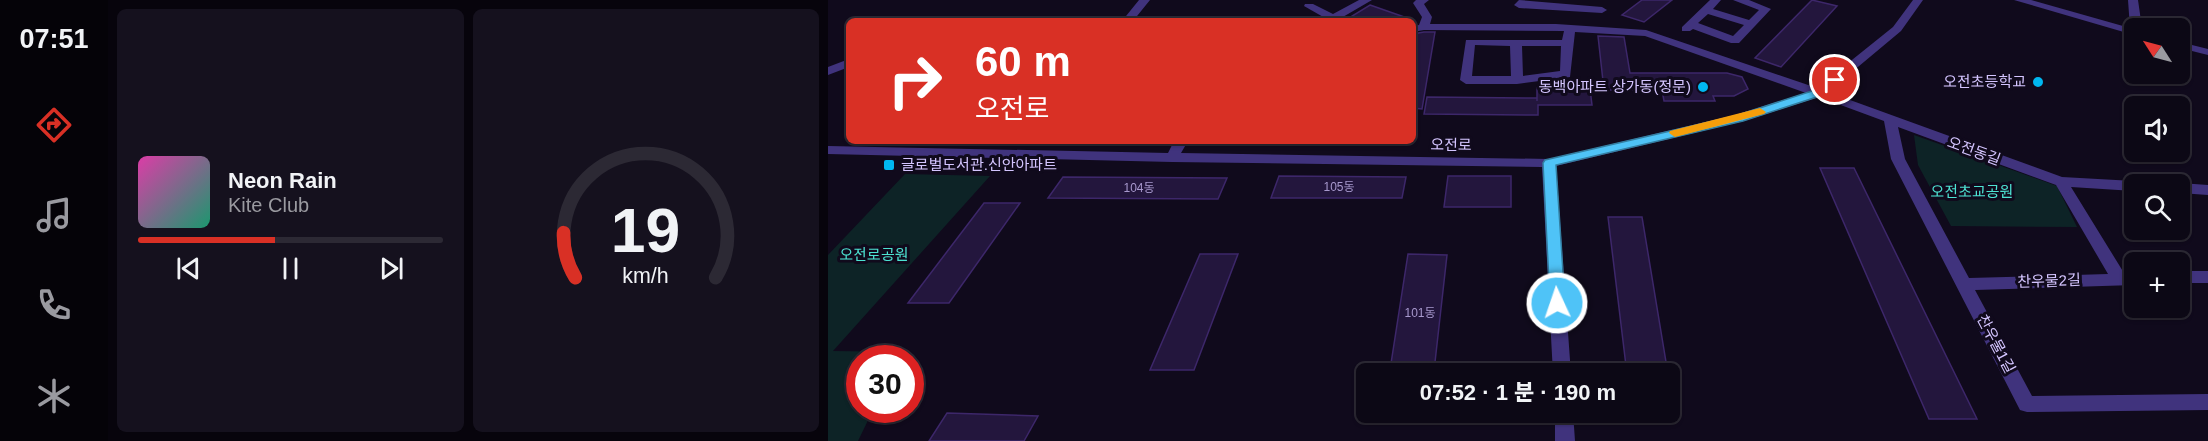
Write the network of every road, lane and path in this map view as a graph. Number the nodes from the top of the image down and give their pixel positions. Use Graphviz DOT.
graph roads {
  1 [pos="1145,0"];
  2 [pos="1367,0"];
  3 [pos="1525,0"];
  4 [pos="1563,0"];
  5 [pos="1612,0"];
  6 [pos="1716,0"];
  7 [pos="1738,0"];
  8 [pos="1918,0"];
  9 [pos="2019,0"];
  10 [pos="2133,0"];
  11 [pos="1417,1"];
  12 [pos="1309,6"];
  13 [pos="1602,10"];
  14 [pos="1706,10"];
  15 [pos="1130,18"];
  16 [pos="1328,18"];
  17 [pos="1335,18"];
  18 [pos="2134,18"];
  19 [pos="1691,24"];
  20 [pos="1752,24"];
  21 [pos="2124,27"];
  22 [pos="1418,28"];
  23 [pos="1570,28"];
  24 [pos="1600,29"];
  25 [pos="1673,41"];
  26 [pos="1516,43"];
  27 [pos="1567,43"];
  28 [pos="2190,48"];
  29 [pos="2208,52"];
  30 [pos="846,64"];
  31 [pos="828,71"];
  32 [pos="1517,80"];
  33 [pos="1819,93"];
  34 [pos="1890,120"];
  35 [pos="1180,144"];
  36 [pos="828,150"];
  37 [pos="1172,158"];
  38 [pos="1549,163"];
  39 [pos="2061,182"];
  40 [pos="2124,185"];
  41 [pos="2190,189"];
  42 [pos="2208,190"];
  43 [pos="2124,275"];
  44 [pos="2208,277"];
  45 [pos="2190,278"];
  46 [pos="2124,279"];
  47 [pos="1964,284"];
  48 [pos="1561,363"];
  49 [pos="2208,402"];
  50 [pos="1565,423"];
  51 [pos="1566,441"];
  1 -- 15 [label="street"];
  2 -- 17 [label="street"];
  3 -- 13 [label="street"];
  4 -- 13 [label="street"];
  5 -- 13 [label="street"];
  6 -- 14 [label="street"];
  7 -- 20 [label="street"];
  8 -- 33 [label="street, 오전로"];
  9 -- 21 [label="street"];
  10 -- 18 [label="street"];
  11 -- 22 [label="street"];
  12 -- 16 [label="street"];
  13 -- 24 [label="street"];
  14 -- 19 [label="street"];
  14 -- 20 [label="street"];
  19 -- 20 [label="street"];
  19 -- 25 [label="street"];
  22 -- 23 [label="street, 오전동길"];
  23 -- 24 [label="street, 오전동길"];
  23 -- 27 [label="street"];
  24 -- 25 [label="street, 오전동길"];
  25 -- 33 [label="street, 오전동길"];
  26 -- 27 [label="street"];
  26 -- 32 [label="street"];
  26 -- 32 [label="street"];
  27 -- 32 [label="street"];
  28 -- 29 [label="street"];
  30 -- 31 [label="street"];
  33 -- 34 [label="street, 오전동길"];
  33 -- 38 [label="street, 오전로"];
  34 -- 39 [label="street, 오전동길"];
  34 -- 47 [label="street, 찬우물1길"];
  35 -- 37 [label="street"];
  36 -- 37 [label="street, 오전로"];
  37 -- 38 [label="street, 오전로"];
  38 -- 48 [label="street"];
  39 -- 40 [label="street, 오전동길"];
  39 -- 43 [label="street"];
  41 -- 42 [label="street"];
  44 -- 45 [label="street"];
  46 -- 47 [label="street, 찬우물2길"];
  47 -- 49 [label="street, 찬우물1길"];
  50 -- 51 [label="street"];
}
